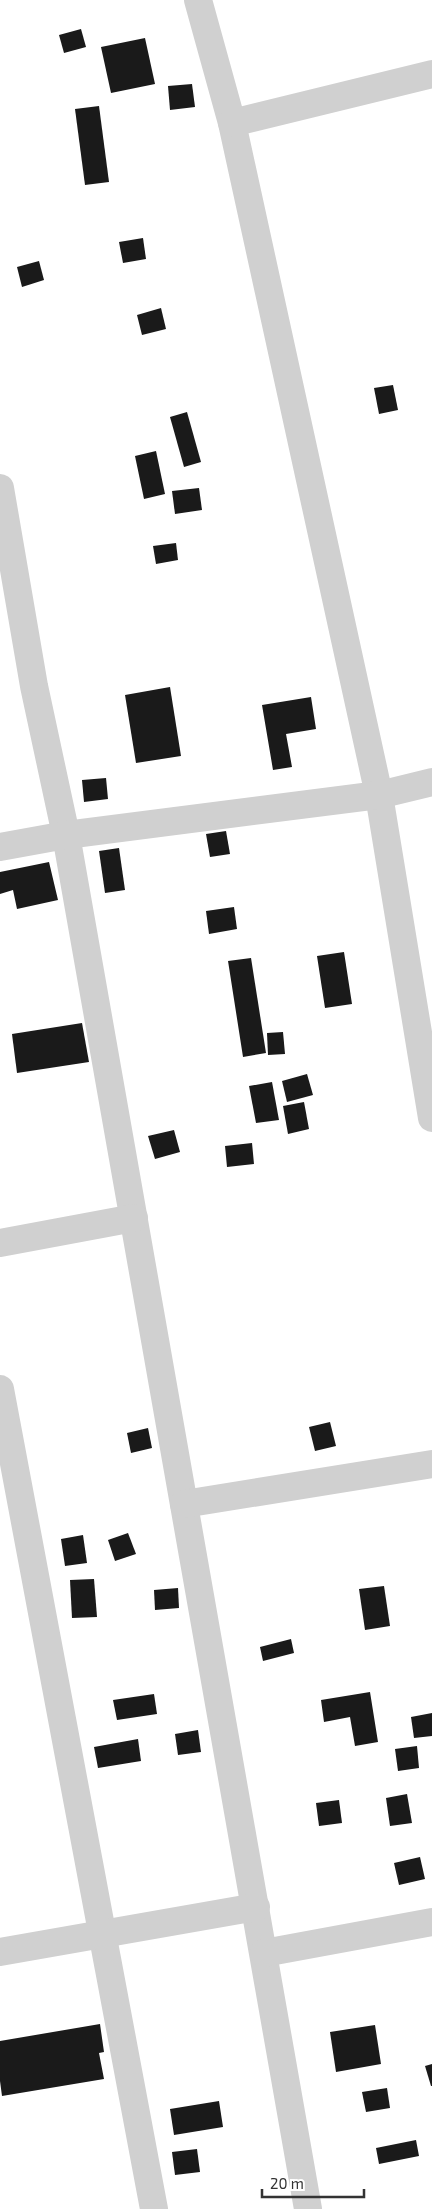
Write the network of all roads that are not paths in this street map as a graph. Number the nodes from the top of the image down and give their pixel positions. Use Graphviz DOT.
graph roads {
  1 [pos="198,0"];
  2 [pos="432,74"];
  3 [pos="232,123"];
  4 [pos="0,488"];
  5 [pos="432,782"];
  6 [pos="379,795"];
  7 [pos="66,835"];
  8 [pos="0,847"];
  9 [pos="432,1118"];
  10 [pos="134,1218"];
  11 [pos="0,1243"];
  12 [pos="0,1389"];
  13 [pos="432,1464"];
  14 [pos="184,1504"];
  15 [pos="256,1907"];
  16 [pos="432,1922"];
  17 [pos="103,1933"];
  18 [pos="0,1952"];
  19 [pos="264,1954"];
  20 [pos="154,2209"];
  21 [pos="308,2209"];
  1 -- 3 [label="street"];
  2 -- 3 [label="street"];
  3 -- 6 [label="street"];
  4 -- 7 [label="street"];
  5 -- 6 [label="street"];
  6 -- 7 [label="street"];
  6 -- 9 [label="street"];
  7 -- 8 [label="street"];
  7 -- 10 [label="street"];
  10 -- 11 [label="street"];
  10 -- 14 [label="street"];
  12 -- 17 [label="street"];
  13 -- 14 [label="street"];
  14 -- 15 [label="street"];
  15 -- 17 [label="street"];
  15 -- 19 [label="street"];
  16 -- 19 [label="street"];
  17 -- 18 [label="street"];
  17 -- 20 [label="street"];
  19 -- 21 [label="street"];
}
